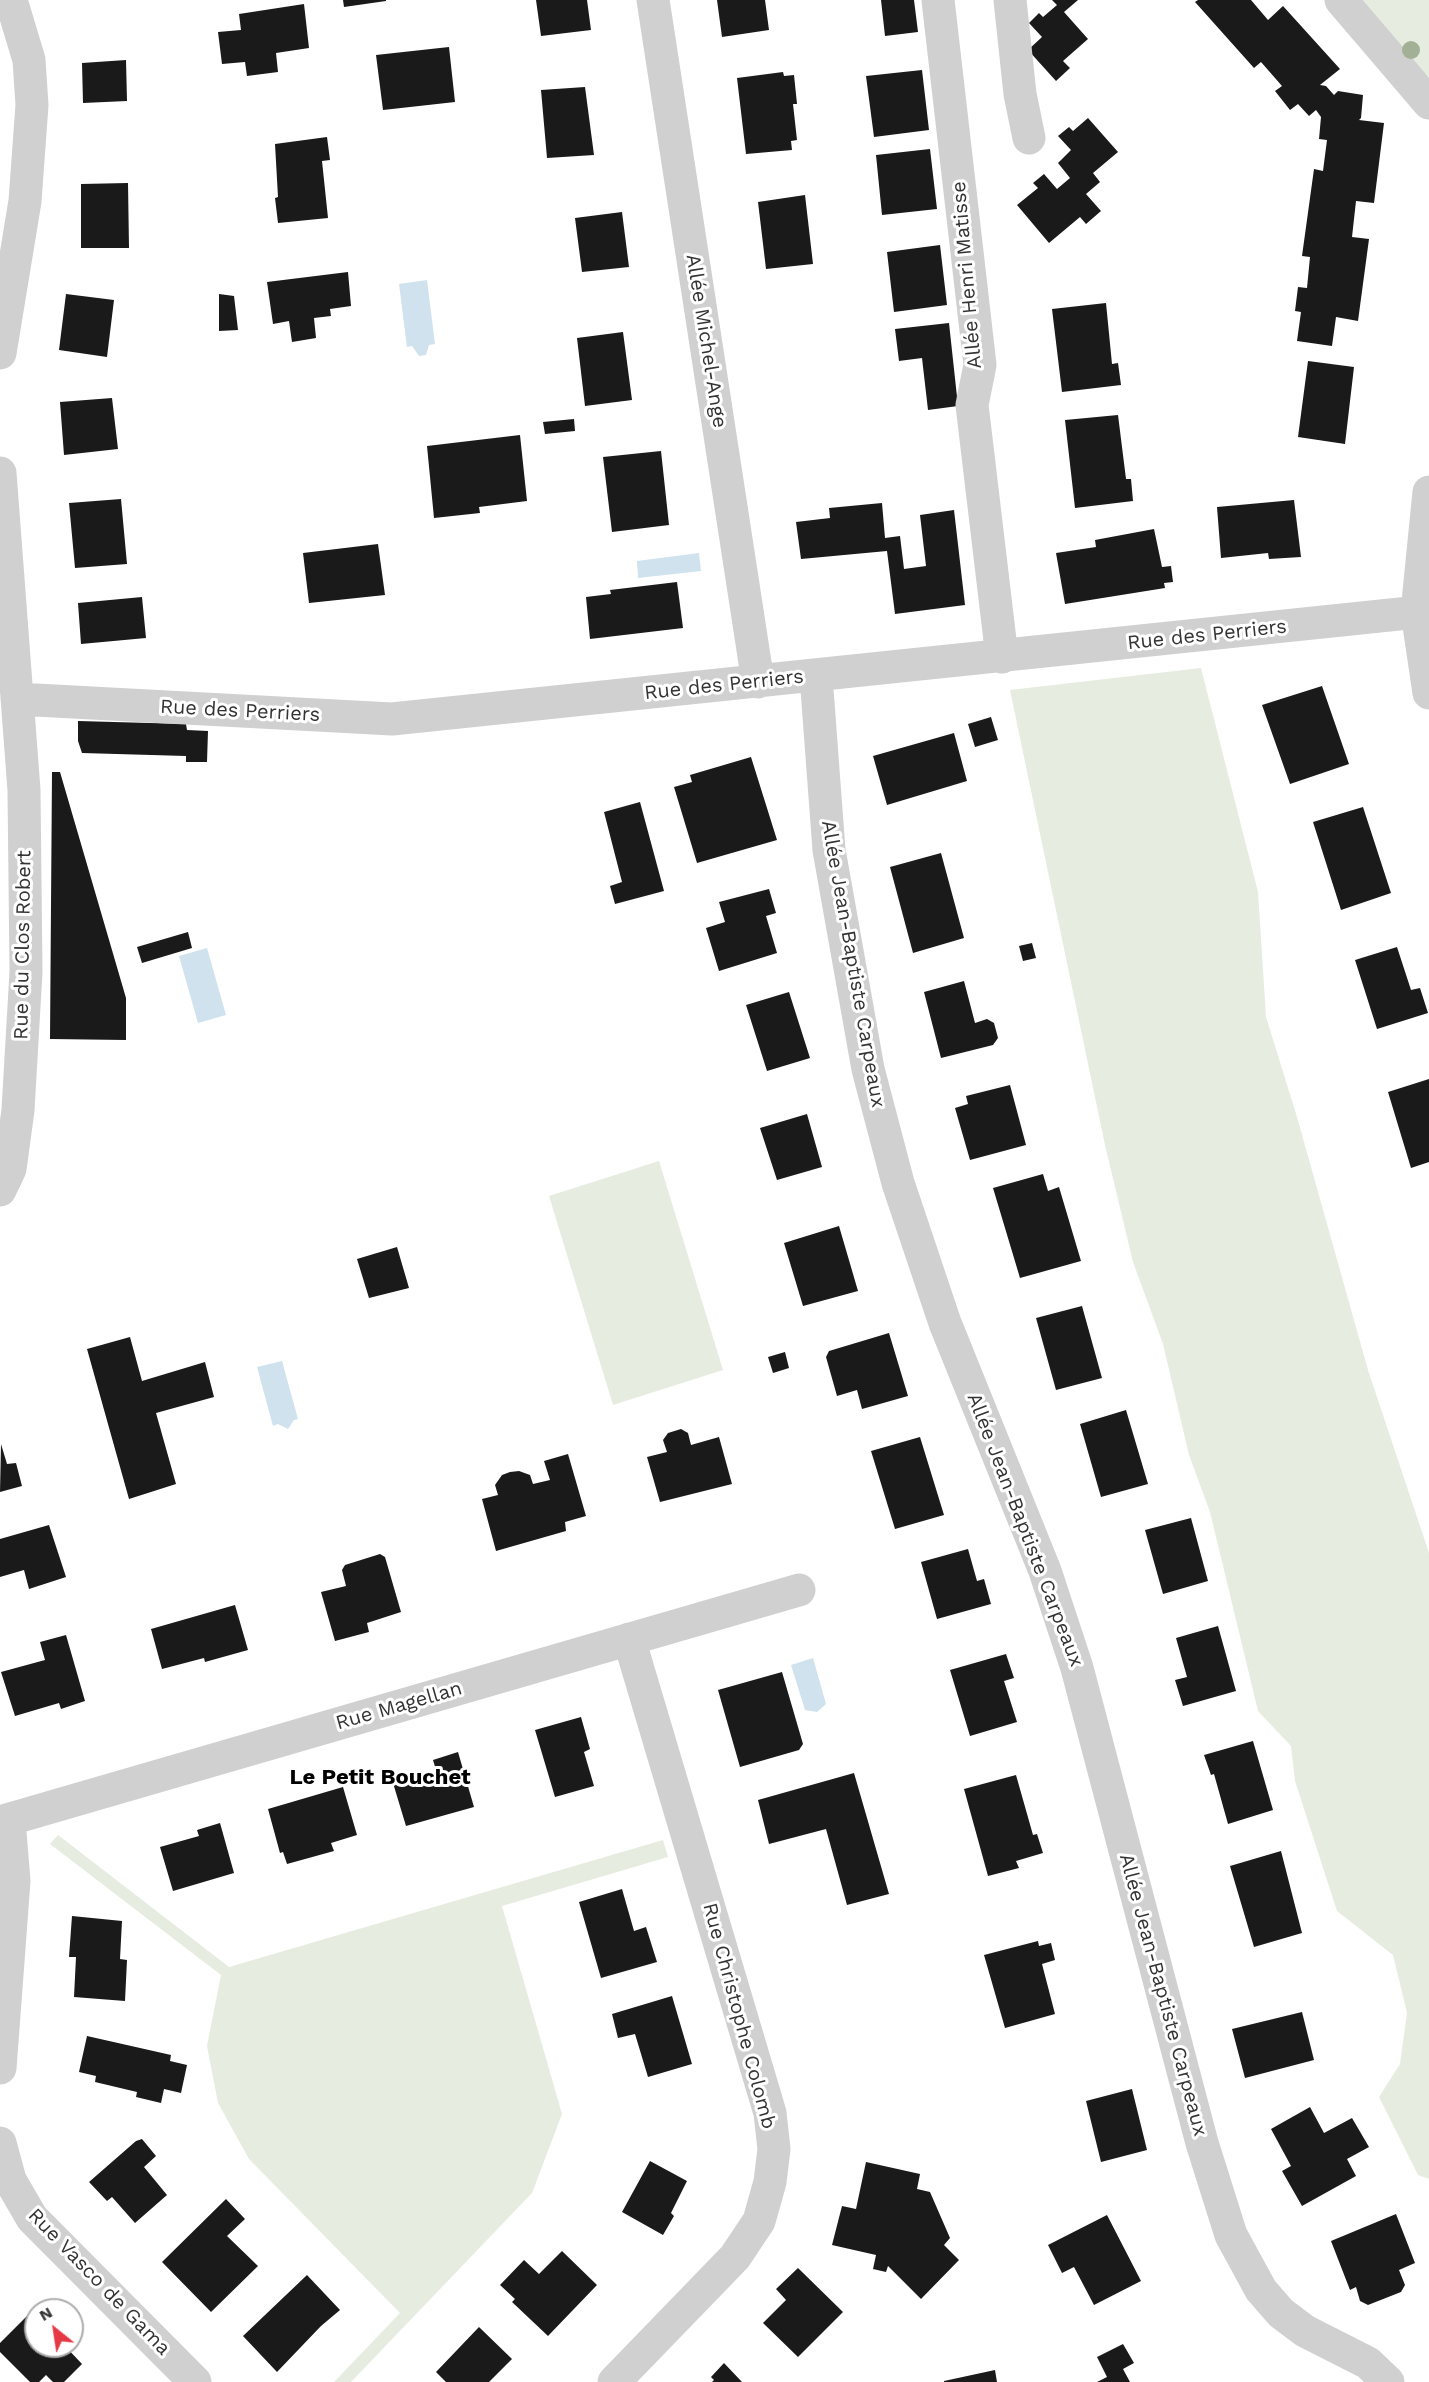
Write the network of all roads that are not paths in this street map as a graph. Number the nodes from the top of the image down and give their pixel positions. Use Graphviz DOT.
graph roads {
  1 [pos="11,0"];
  2 [pos="653,0"];
  3 [pos="938,0"];
  4 [pos="1010,0"];
  5 [pos="1341,0"];
  6 [pos="1429,103"];
  7 [pos="1029,138"];
  8 [pos="0,353"];
  9 [pos="0,473"];
  10 [pos="1429,492"];
  11 [pos="1423,611"];
  12 [pos="1002,657"];
  13 [pos="816,676"];
  14 [pos="758,682"];
  15 [pos="1429,693"];
  16 [pos="17,699"];
  17 [pos="0,1190"];
  18 [pos="799,1590"];
  19 [pos="629,1639"];
  20 [pos="4,1821"];
  21 [pos="0,2068"];
  22 [pos="0,2143"];
  23 [pos="195,2382"];
  24 [pos="614,2382"];
  25 [pos="1388,2382"];
  1 -- 8 [label="street"];
  2 -- 14 [label="street, Allée Michel-Ange"];
  3 -- 12 [label="street, Allée Henri Matisse"];
  4 -- 7 [label="street"];
  5 -- 6 [label="street"];
  9 -- 16 [label="street, Rue du Clos Robert"];
  10 -- 11 [label="street"];
  11 -- 12 [label="street, Rue des Perriers"];
  11 -- 15 [label="street"];
  12 -- 13 [label="street, Rue des Perriers"];
  13 -- 14 [label="street, Rue des Perriers"];
  13 -- 25 [label="street, Allée Jean-Baptiste Carpeaux"];
  14 -- 16 [label="street, Rue des Perriers"];
  16 -- 17 [label="street, Rue du Clos Robert"];
  18 -- 19 [label="street, Rue Magellan"];
  19 -- 20 [label="street, Rue Magellan"];
  19 -- 24 [label="street, Rue Christophe Colomb"];
  20 -- 21 [label="street"];
  22 -- 23 [label="street, Rue Vasco de Gama"];
}
